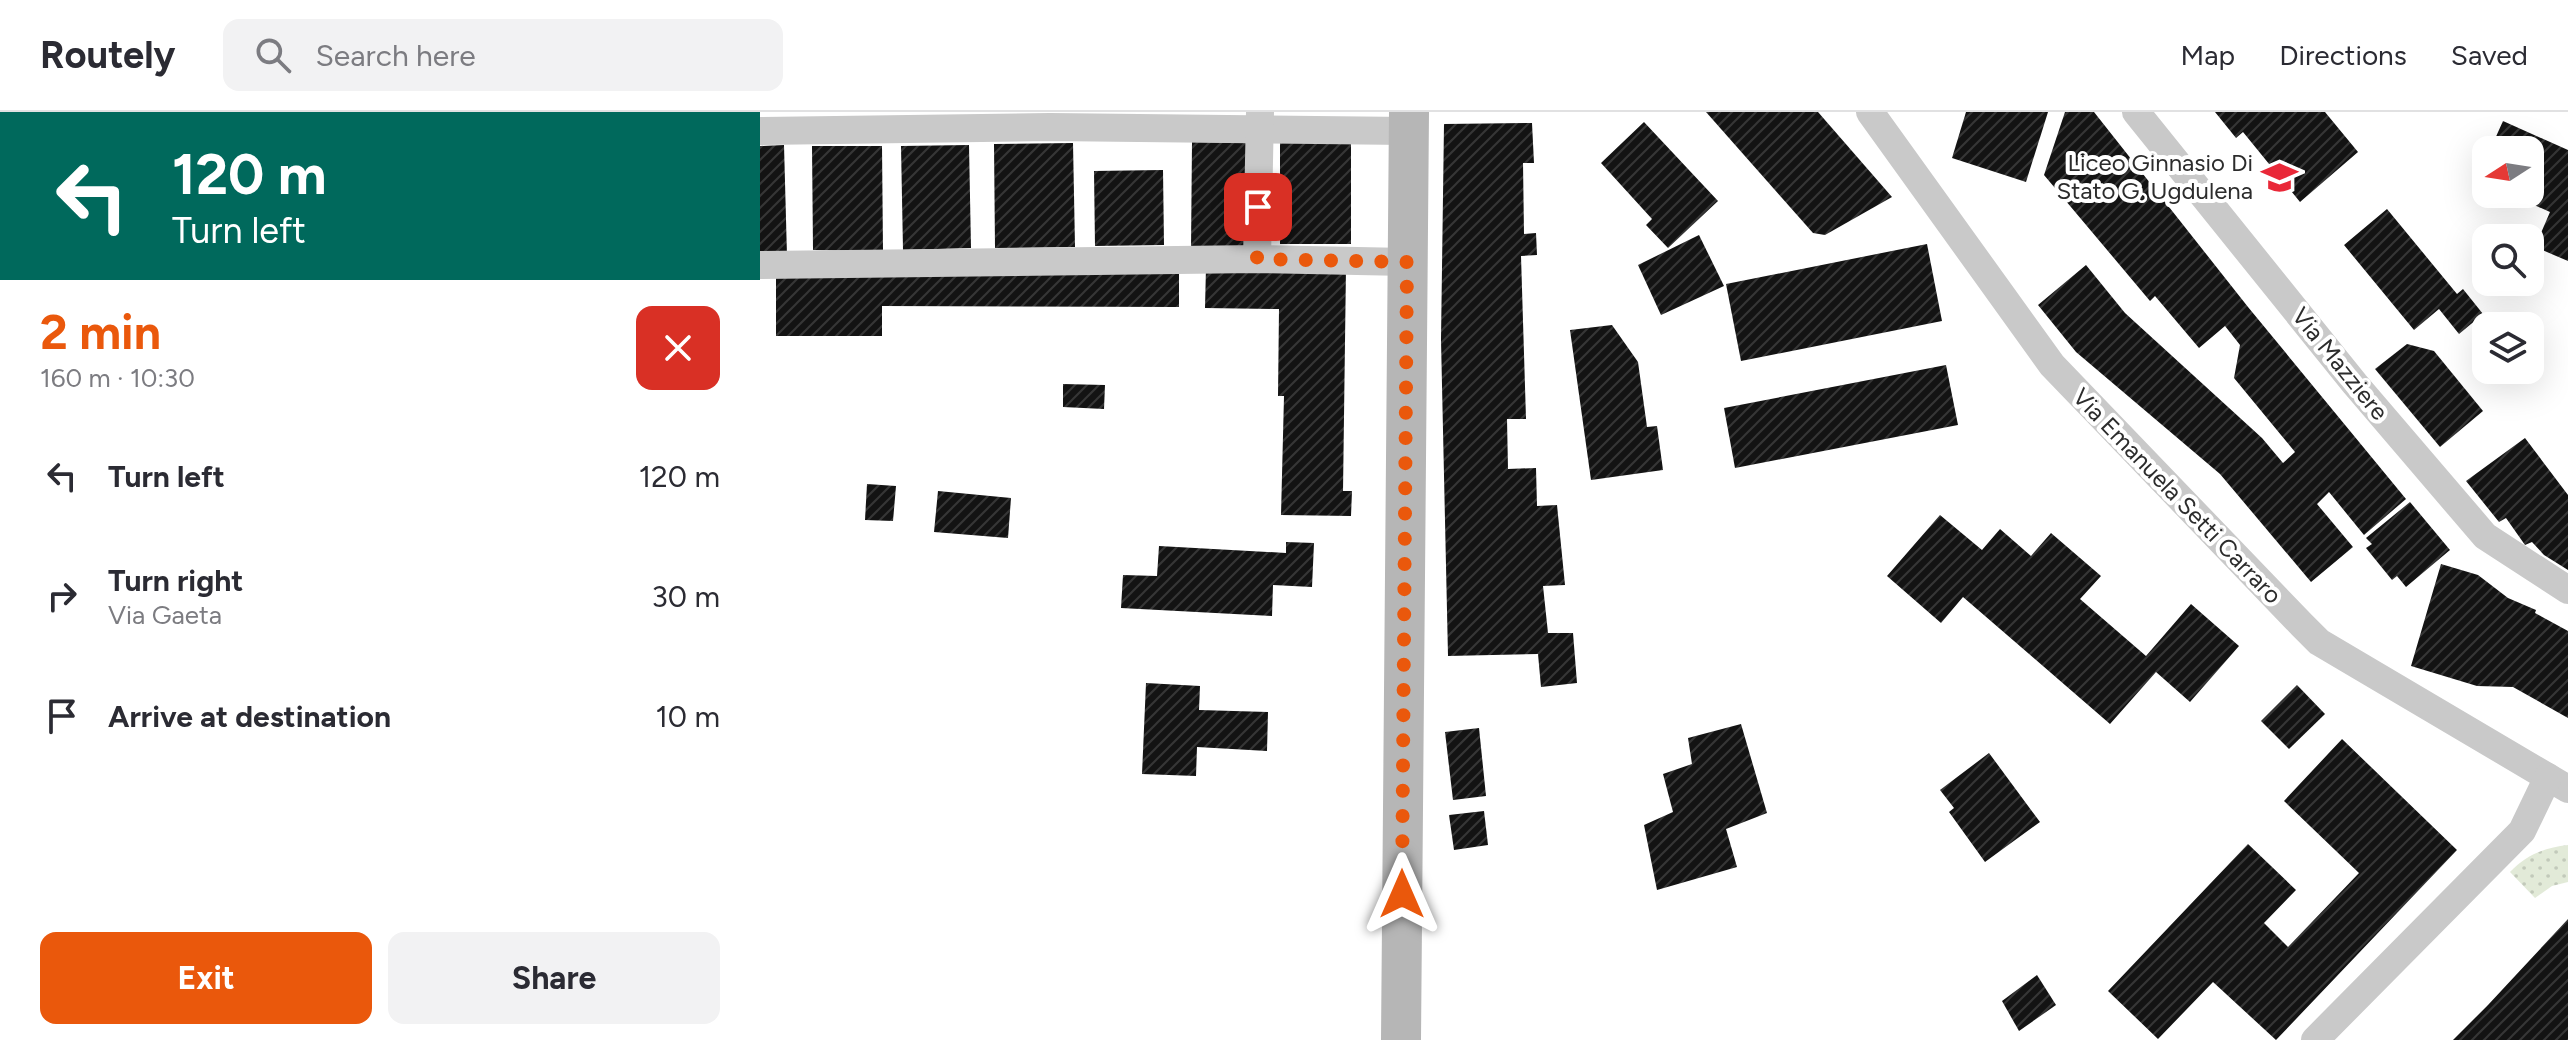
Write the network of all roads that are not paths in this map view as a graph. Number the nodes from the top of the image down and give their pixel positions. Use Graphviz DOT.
graph roads {
  1 [pos="1870,112"];
  2 [pos="2136,112"];
  3 [pos="1260,120"];
  4 [pos="1408,122"];
  5 [pos="760,131"];
  6 [pos="1257,259"];
  7 [pos="1407,262"];
  8 [pos="760,265"];
  9 [pos="2568,590"];
  10 [pos="2558,783"];
  11 [pos="1401,1040"];
  12 [pos="2315,1040"];
  1 -- 10 [label="street, Via Emanuela Setti Carraro"];
  2 -- 9 [label="street, Via Mazziere"];
  3 -- 4 [label="street"];
  3 -- 5 [label="street"];
  3 -- 6 [label="street"];
  4 -- 7 [label="street"];
  6 -- 7 [label="street"];
  6 -- 8 [label="street"];
  7 -- 11 [label="street"];
  10 -- 12 [label="street"];
}
